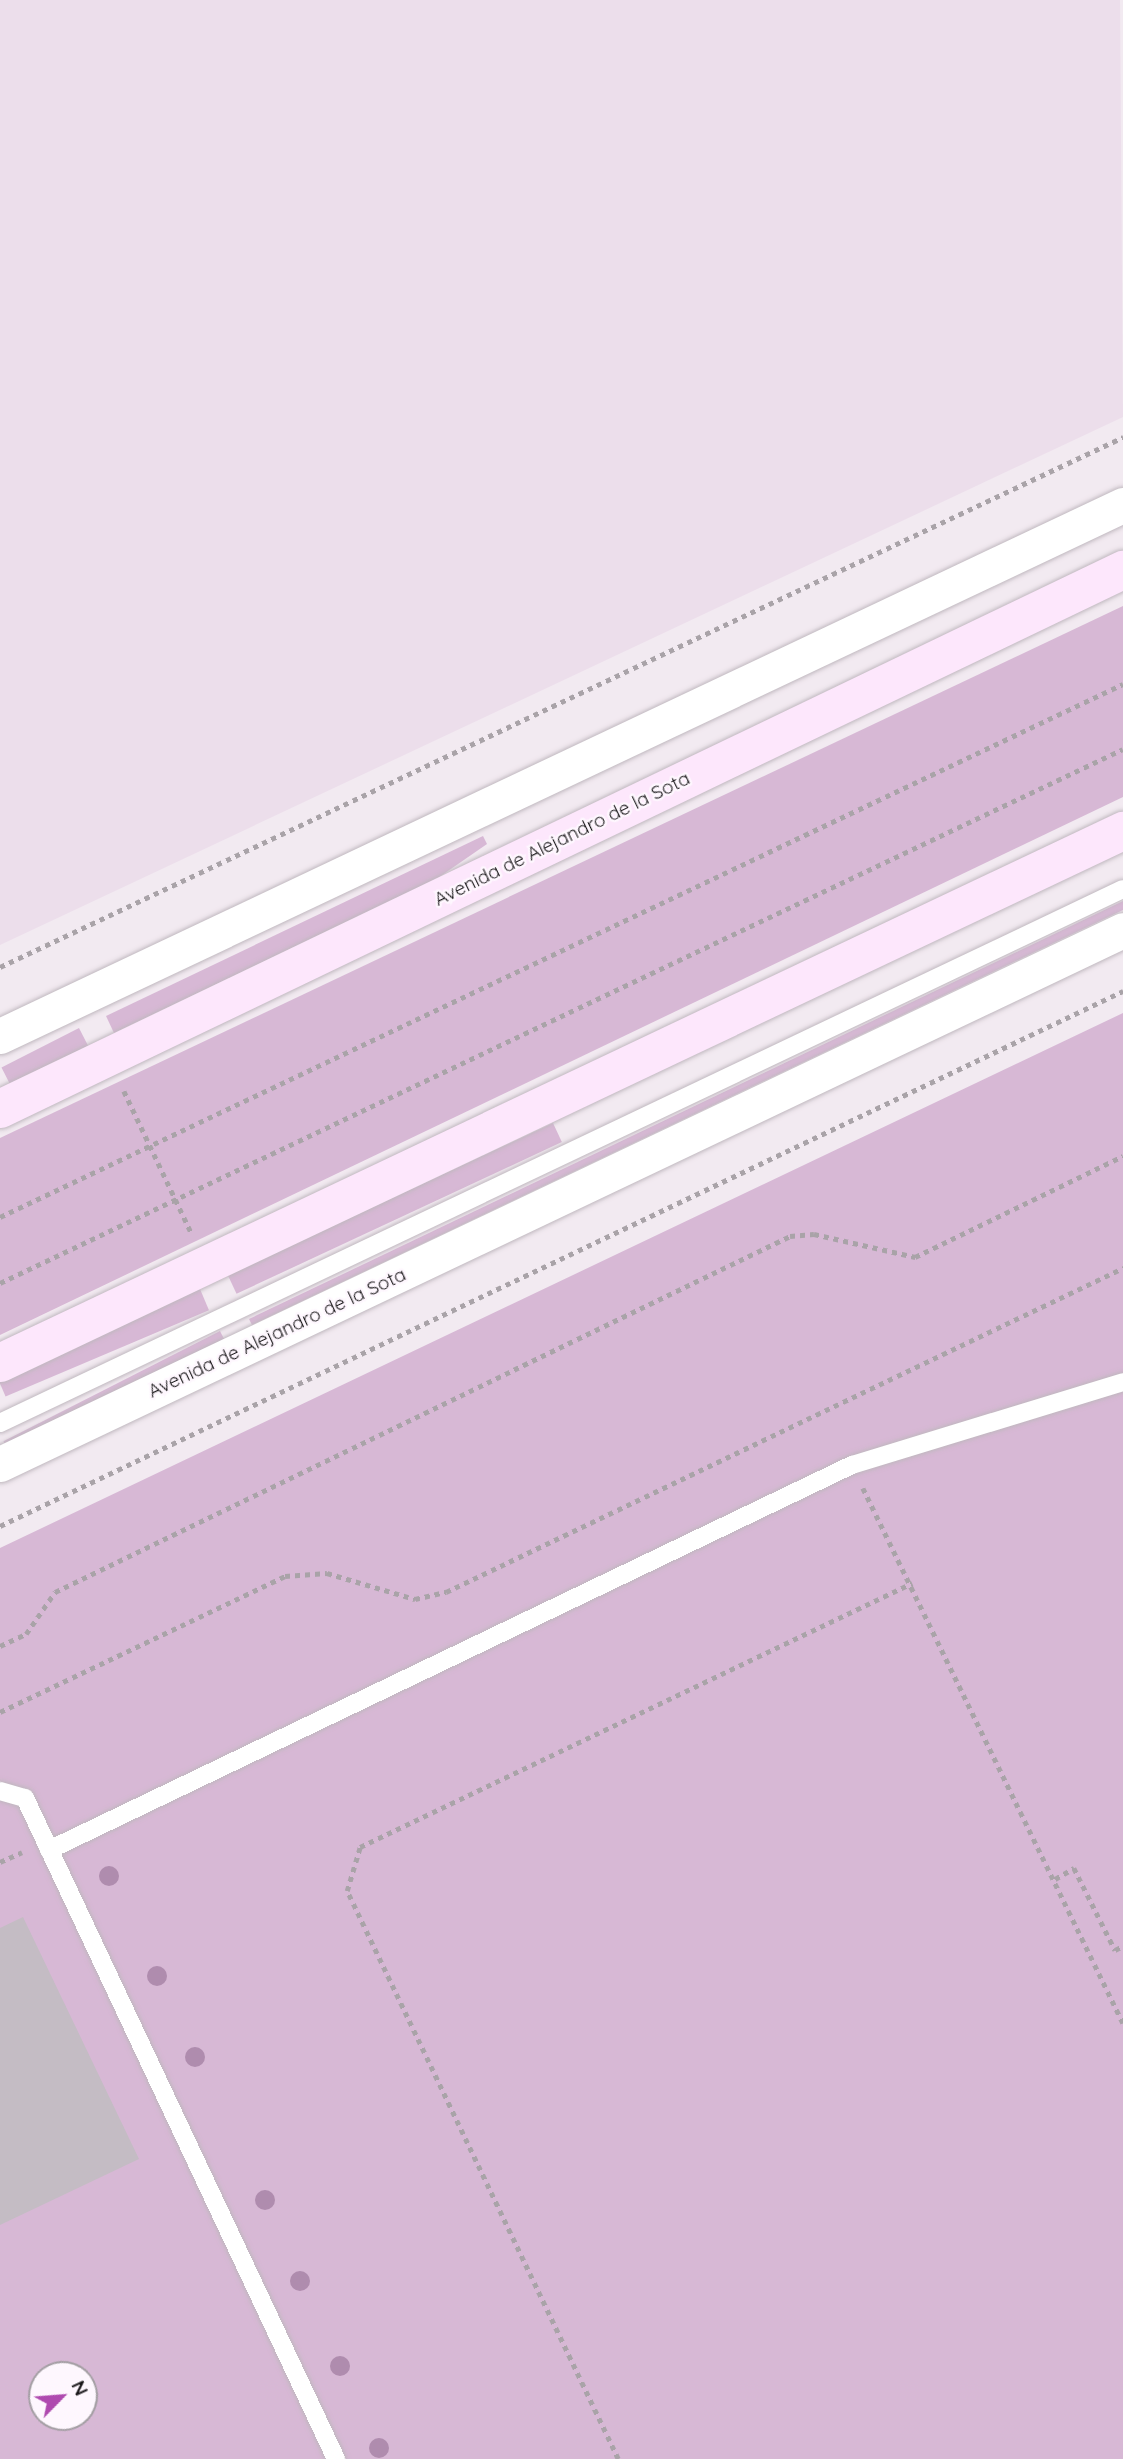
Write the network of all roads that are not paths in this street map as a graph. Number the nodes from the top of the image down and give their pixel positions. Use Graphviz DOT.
graph roads {
  1 [pos="1123,505"];
  2 [pos="1123,570"];
  3 [pos="1123,831"];
  4 [pos="1123,889"];
  5 [pos="1123,930"];
  6 [pos="0,1036"];
  7 [pos="0,1108"];
  8 [pos="0,1363"];
  9 [pos="1123,1382"];
  10 [pos="0,1423"];
  11 [pos="0,1464"];
  12 [pos="0,1791"];
  13 [pos="49,1850"];
  14 [pos="336,2459"];
  1 -- 6 [label="street"];
  2 -- 7 [label="main road, Avenida de Alejandro de la Sota"];
  3 -- 8 [label="main road"];
  4 -- 10 [label="lane, Avenida de Alejandro de la Sota"];
  5 -- 11 [label="street, Avenida de Alejandro de la Sota"];
  9 -- 13 [label="lane"];
  12 -- 13 [label="lane"];
  13 -- 14 [label="lane"];
}
